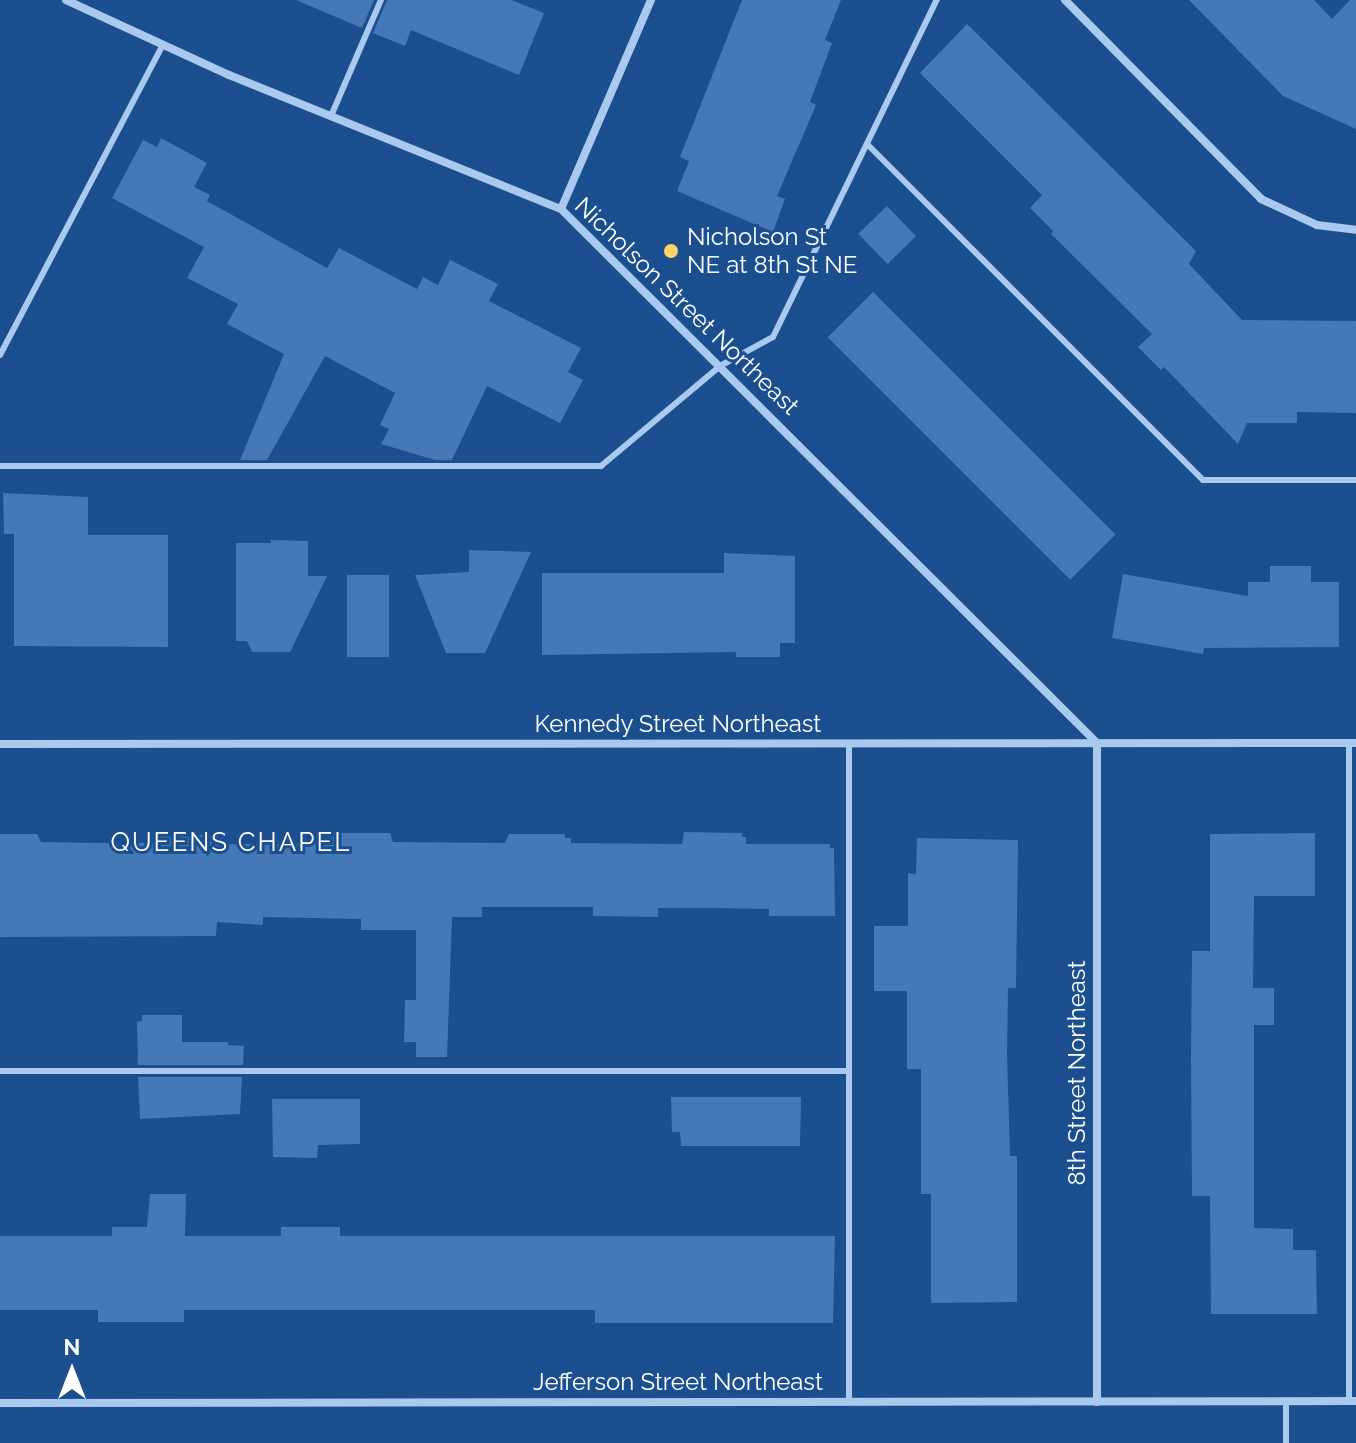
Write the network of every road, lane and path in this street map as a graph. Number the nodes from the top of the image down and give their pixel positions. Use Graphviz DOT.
graph roads {
  1 [pos="66,0"];
  2 [pos="381,0"];
  3 [pos="651,0"];
  4 [pos="937,0"];
  5 [pos="1065,0"];
  6 [pos="163,45"];
  7 [pos="331,116"];
  8 [pos="867,144"];
  9 [pos="561,209"];
  10 [pos="1356,230"];
  11 [pos="0,355"];
  12 [pos="720,366"];
  13 [pos="0,466"];
  14 [pos="1356,480"];
  15 [pos="849,743"];
  16 [pos="1097,743"];
  17 [pos="1353,743"];
  18 [pos="0,744"];
  19 [pos="1353,1064"];
  20 [pos="0,1071"];
  21 [pos="849,1071"];
  22 [pos="1353,1401"];
  23 [pos="849,1402"];
  24 [pos="1097,1402"];
  25 [pos="1286,1402"];
  26 [pos="0,1403"];
  27 [pos="1286,1443"];
  1 -- 6 [label="street, Nicholson Street Northeast"];
  2 -- 7 [label="lane"];
  3 -- 9 [label="street"];
  4 -- 8 [label="lane"];
  5 -- 10 [label="street"];
  6 -- 7 [label="street, Nicholson Street Northeast"];
  6 -- 11 [label="lane"];
  7 -- 9 [label="street, Nicholson Street Northeast"];
  8 -- 12 [label="lane"];
  8 -- 14 [label="lane"];
  9 -- 12 [label="street, Nicholson Street Northeast"];
  12 -- 13 [label="lane"];
  12 -- 16 [label="street, Nicholson Street Northeast"];
  15 -- 16 [label="street, Kennedy Street Northeast"];
  15 -- 18 [label="street, Kennedy Street Northeast"];
  15 -- 21 [label="lane"];
  16 -- 17 [label="street, Kennedy Street Northeast"];
  16 -- 24 [label="street, 8th Street Northeast"];
  17 -- 19 [label="lane"];
  19 -- 22 [label="lane"];
  20 -- 21 [label="lane"];
  21 -- 23 [label="lane"];
  22 -- 25 [label="street, Jefferson Street Northeast"];
  23 -- 24 [label="street, Jefferson Street Northeast"];
  23 -- 26 [label="street, Jefferson Street Northeast"];
  24 -- 25 [label="street, Jefferson Street Northeast"];
  25 -- 27 [label="lane"];
}
